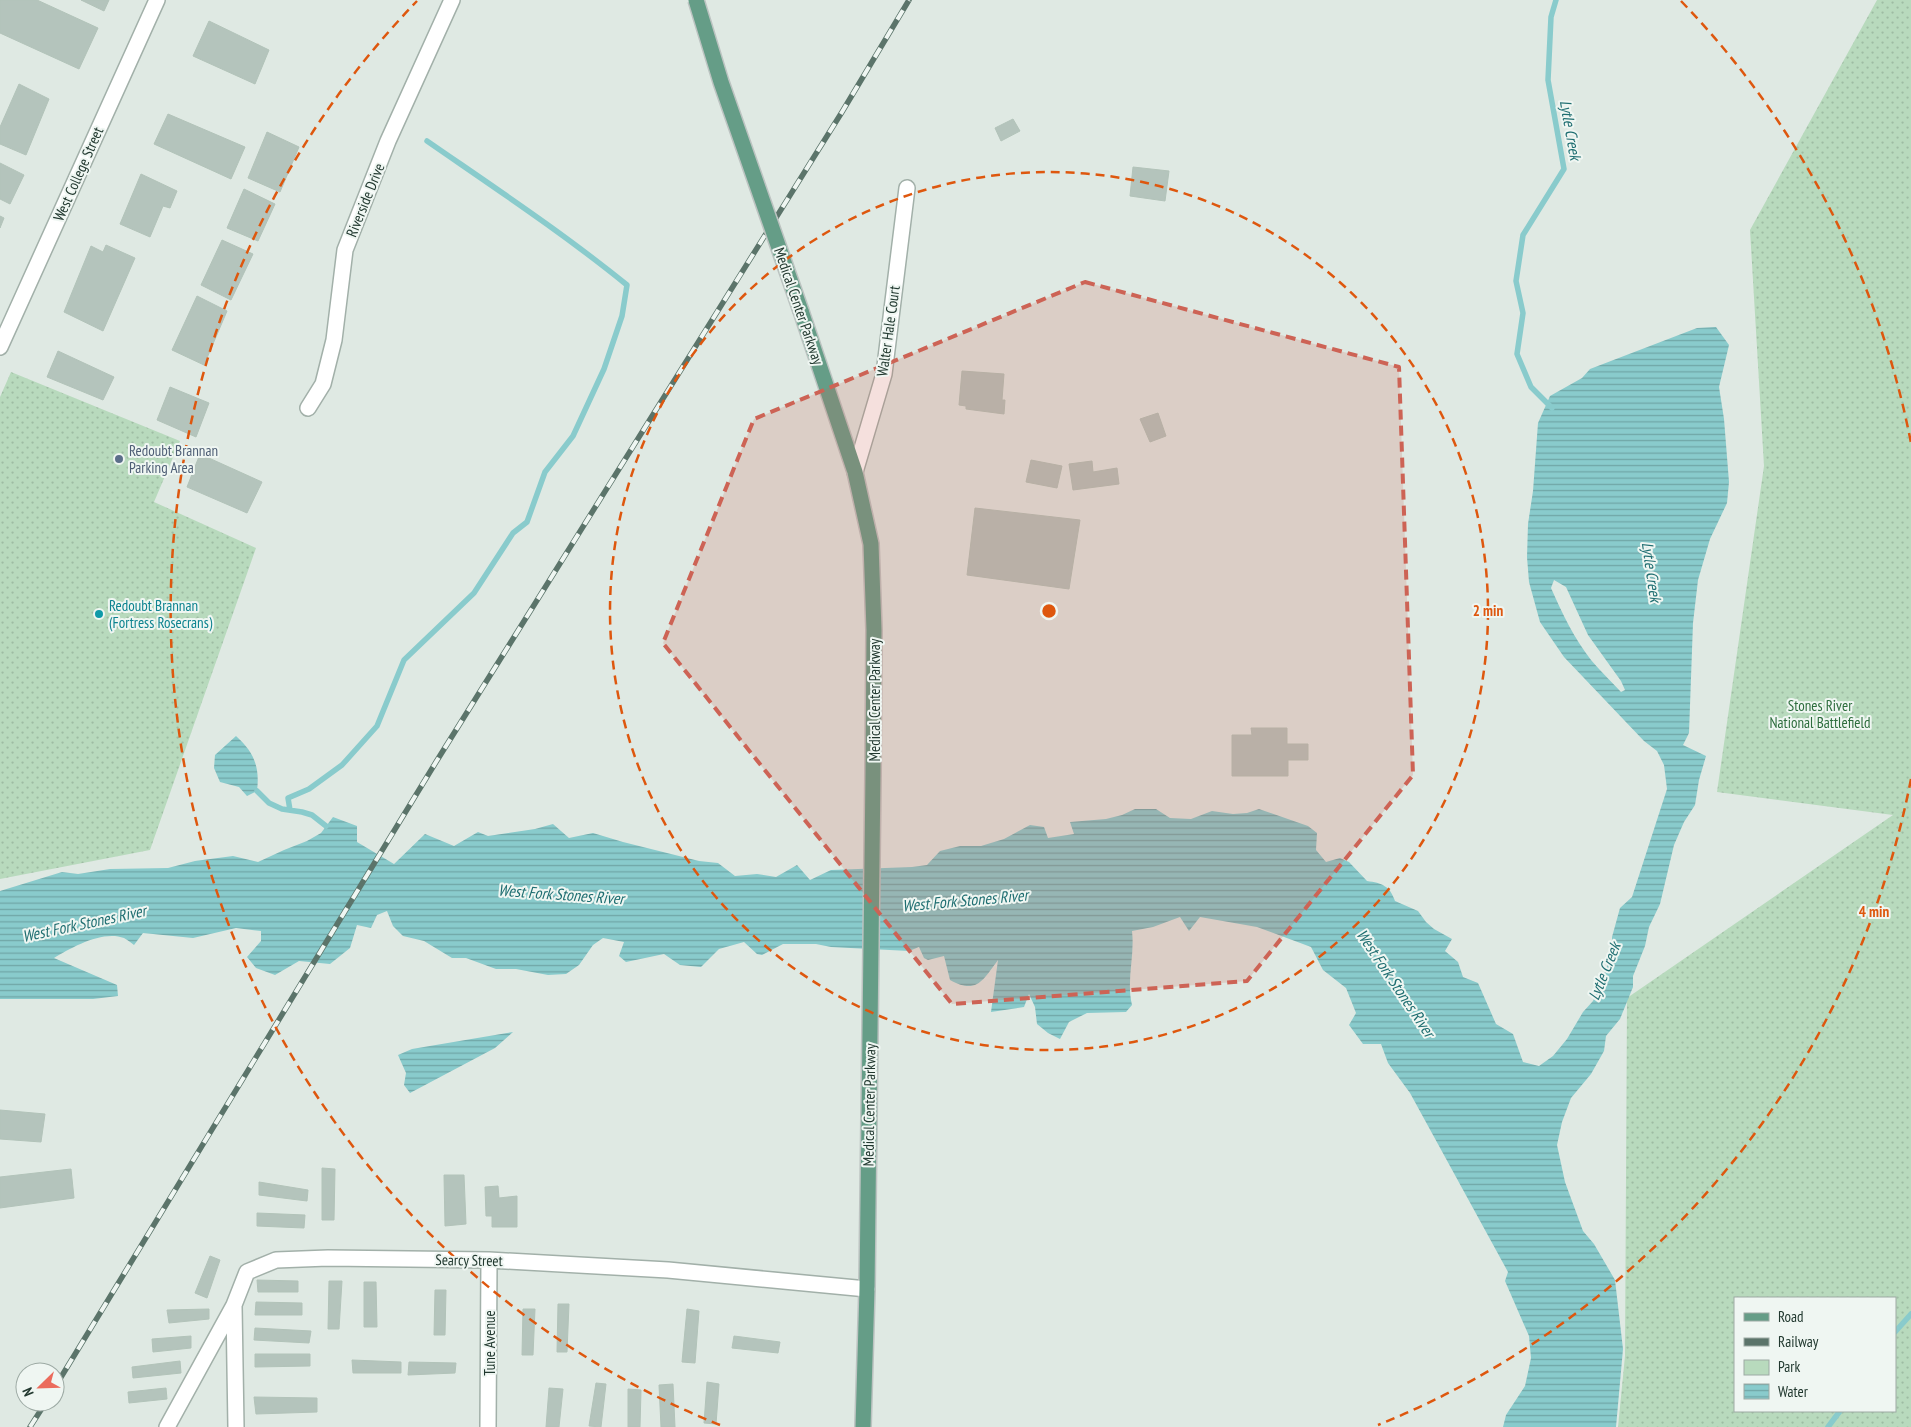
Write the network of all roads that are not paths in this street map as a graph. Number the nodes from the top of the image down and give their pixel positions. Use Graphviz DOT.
graph roads {
  1 [pos="157,0"];
  2 [pos="452,0"];
  3 [pos="696,0"];
  4 [pos="908,188"];
  5 [pos="0,347"];
  6 [pos="308,408"];
  7 [pos="855,472"];
  8 [pos="489,1260"];
  9 [pos="867,1289"];
  10 [pos="234,1305"];
  11 [pos="167,1427"];
  12 [pos="236,1427"];
  13 [pos="488,1427"];
  14 [pos="863,1427"];
  1 -- 5 [label="street, West College Street"];
  2 -- 6 [label="street, Riverside Drive"];
  3 -- 7 [label="main road, Medical Center Parkway, bridge"];
  4 -- 7 [label="street, Walter Hale Court"];
  7 -- 9 [label="main road, Medical Center Parkway"];
  8 -- 9 [label="street, Searcy Street"];
  8 -- 10 [label="street, Searcy Street"];
  8 -- 13 [label="street, Tune Avenue"];
  9 -- 14 [label="main road, Medical Center Parkway"];
  10 -- 11 [label="street, Searcy Street"];
  10 -- 12 [label="street"];
}
